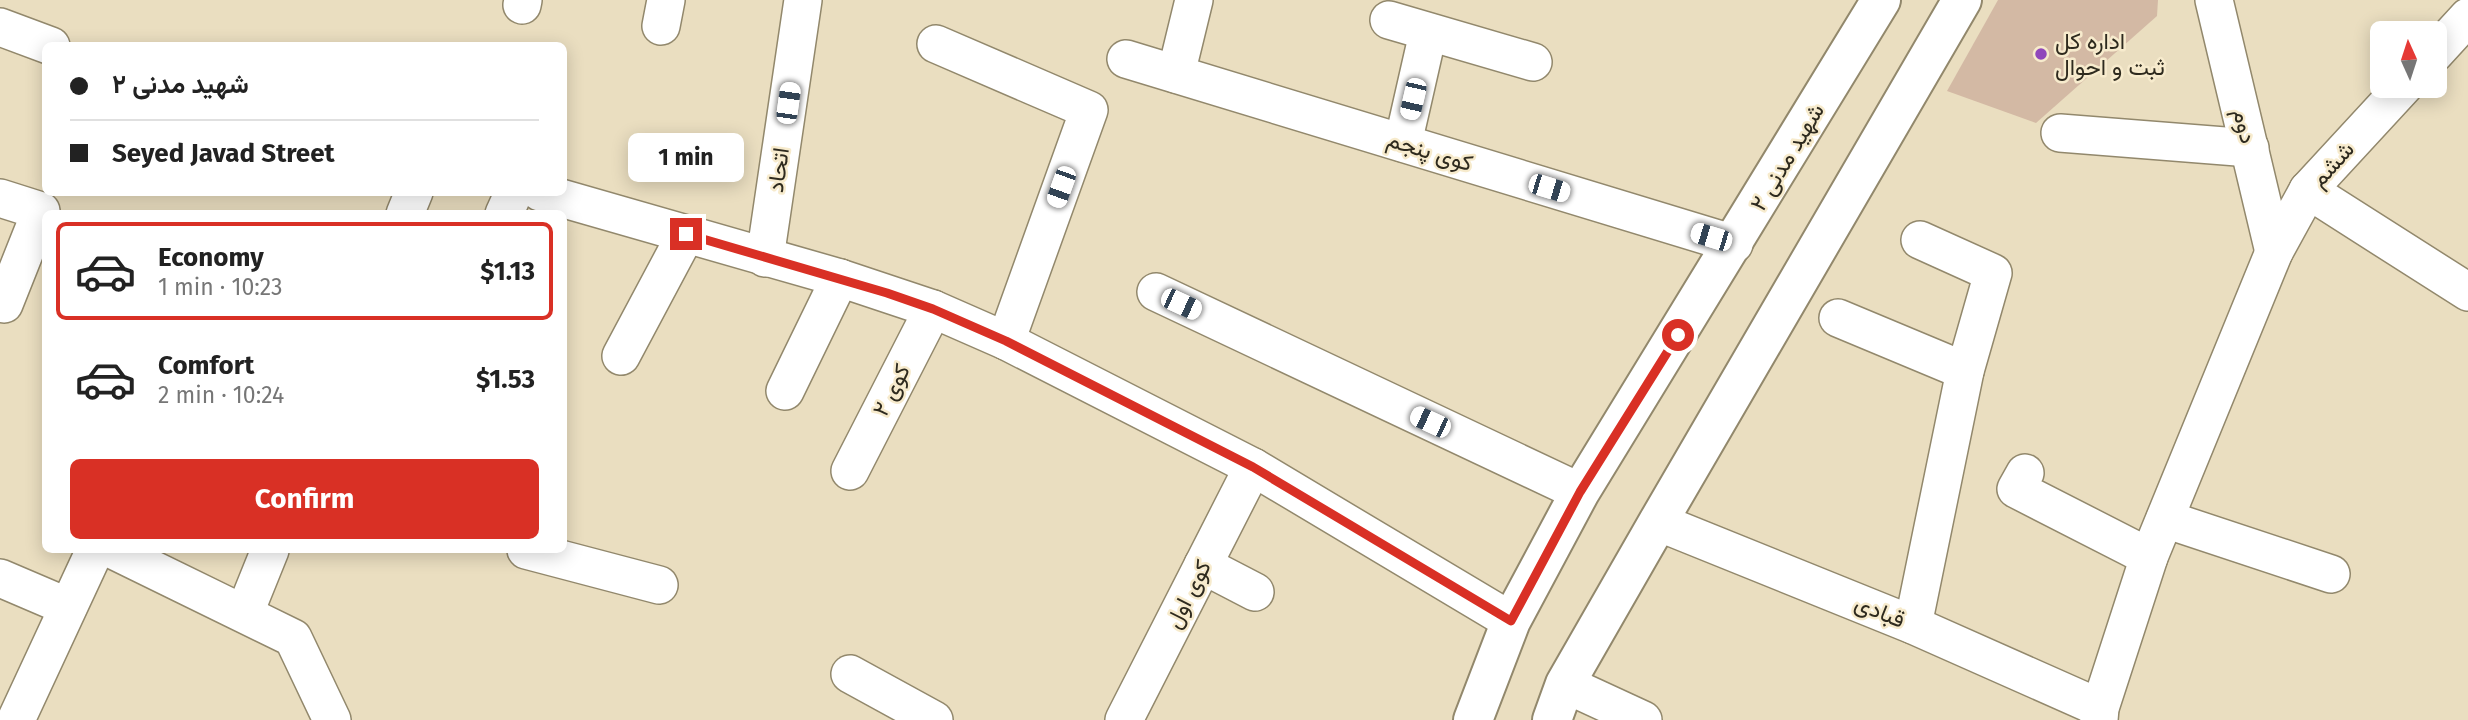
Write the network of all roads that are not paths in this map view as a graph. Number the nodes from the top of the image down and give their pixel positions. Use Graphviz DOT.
graph roads {
  1 [pos="803,0"];
  2 [pos="1194,0"];
  3 [pos="1881,0"];
  4 [pos="1962,0"];
  5 [pos="2214,0"];
  6 [pos="2468,17"];
  7 [pos="1389,20"];
  8 [pos="0,27"];
  9 [pos="1428,33"];
  10 [pos="2447,40"];
  11 [pos="42,43"];
  12 [pos="936,44"];
  13 [pos="1126,59"];
  14 [pos="1533,62"];
  15 [pos="1176,74"];
  16 [pos="2393,98"];
  17 [pos="2060,133"];
  18 [pos="1403,143"];
  19 [pos="2250,148"];
  20 [pos="2308,190"];
  21 [pos="554,196"];
  22 [pos="0,198"];
  23 [pos="686,234"];
  24 [pos="1920,240"];
  25 [pos="1734,244"];
  26 [pos="2274,252"];
  27 [pos="765,258"];
  28 [pos="840,278"];
  29 [pos="1156,292"];
  30 [pos="2468,292"];
  31 [pos="4,304"];
  32 [pos="933,309"];
  33 [pos="1838,318"];
  34 [pos="1006,341"];
  35 [pos="621,356"];
  36 [pos="1965,371"];
  37 [pos="785,391"];
  38 [pos="1253,467"];
  39 [pos="850,471"];
  40 [pos="2025,473"];
  41 [pos="1580,492"];
  42 [pos="2165,519"];
  43 [pos="1658,522"];
  44 [pos="94,553"];
  45 [pos="119,553"];
  46 [pos="269,553"];
  47 [pos="537,553"];
  48 [pos="2148,557"];
  49 [pos="1203,565"];
  50 [pos="2331,574"];
  51 [pos="0,578"];
  52 [pos="659,585"];
  53 [pos="1255,592"];
  54 [pos="68,607"];
  55 [pos="245,612"];
  56 [pos="1511,621"];
  57 [pos="1913,625"];
  58 [pos="850,674"];
  59 [pos="1565,684"];
  60 [pos="2099,714"];
  61 [pos="16,720"];
  62 [pos="332,720"];
  63 [pos="934,720"];
  64 [pos="1124,720"];
  65 [pos="1473,720"];
  66 [pos="1552,720"];
  67 [pos="1643,720"];
  1 -- 27 [label="street, اتحاد"];
  2 -- 15 [label="street"];
  3 -- 25 [label="main road, شهید مدنی ۲"];
  4 -- 43 [label="main road"];
  5 -- 19 [label="street, دوم"];
  6 -- 10 [label="street"];
  7 -- 9 [label="street"];
  8 -- 11 [label="street"];
  9 -- 14 [label="street"];
  9 -- 18 [label="street"];
  12 -- 34 [label="street"];
  13 -- 15 [label="street, کوی پنجم"];
  15 -- 18 [label="street, کوی پنجم"];
  16 -- 20 [label="street, ششم"];
  17 -- 19 [label="street"];
  18 -- 25 [label="street, کوی پنجم"];
  19 -- 26 [label="street, دوم"];
  20 -- 26 [label="street, ششم"];
  20 -- 30 [label="street"];
  21 -- 23 [label="street"];
  22 -- 31 [label="street"];
  23 -- 27 [label="street"];
  23 -- 35 [label="street"];
  24 -- 36 [label="street"];
  25 -- 41 [label="main road, شهید مدنی ۲"];
  26 -- 42 [label="street, ششم"];
  27 -- 28 [label="street"];
  28 -- 32 [label="street"];
  28 -- 37 [label="street"];
  29 -- 41 [label="street"];
  32 -- 34 [label="street"];
  32 -- 39 [label="street, کوی ۲"];
  33 -- 36 [label="street"];
  34 -- 38 [label="street"];
  36 -- 57 [label="street"];
  38 -- 49 [label="street, کوی اول"];
  38 -- 56 [label="street"];
  40 -- 48 [label="street"];
  41 -- 56 [label="main road, شهید مدنی ۲"];
  42 -- 48 [label="street, ششم"];
  42 -- 50 [label="street"];
  43 -- 57 [label="street, قبادی"];
  43 -- 59 [label="main road"];
  44 -- 54 [label="street"];
  45 -- 55 [label="street"];
  46 -- 55 [label="street"];
  47 -- 52 [label="street"];
  48 -- 60 [label="street, ششم"];
  49 -- 53 [label="street"];
  49 -- 64 [label="street, کوی اول"];
  51 -- 54 [label="street"];
  54 -- 61 [label="street"];
  55 -- 62 [label="street"];
  56 -- 65 [label="main road, شهید مدنی ۲"];
  57 -- 60 [label="street, قبادی"];
  58 -- 63 [label="street"];
  59 -- 66 [label="main road"];
  59 -- 67 [label="street"];
}
